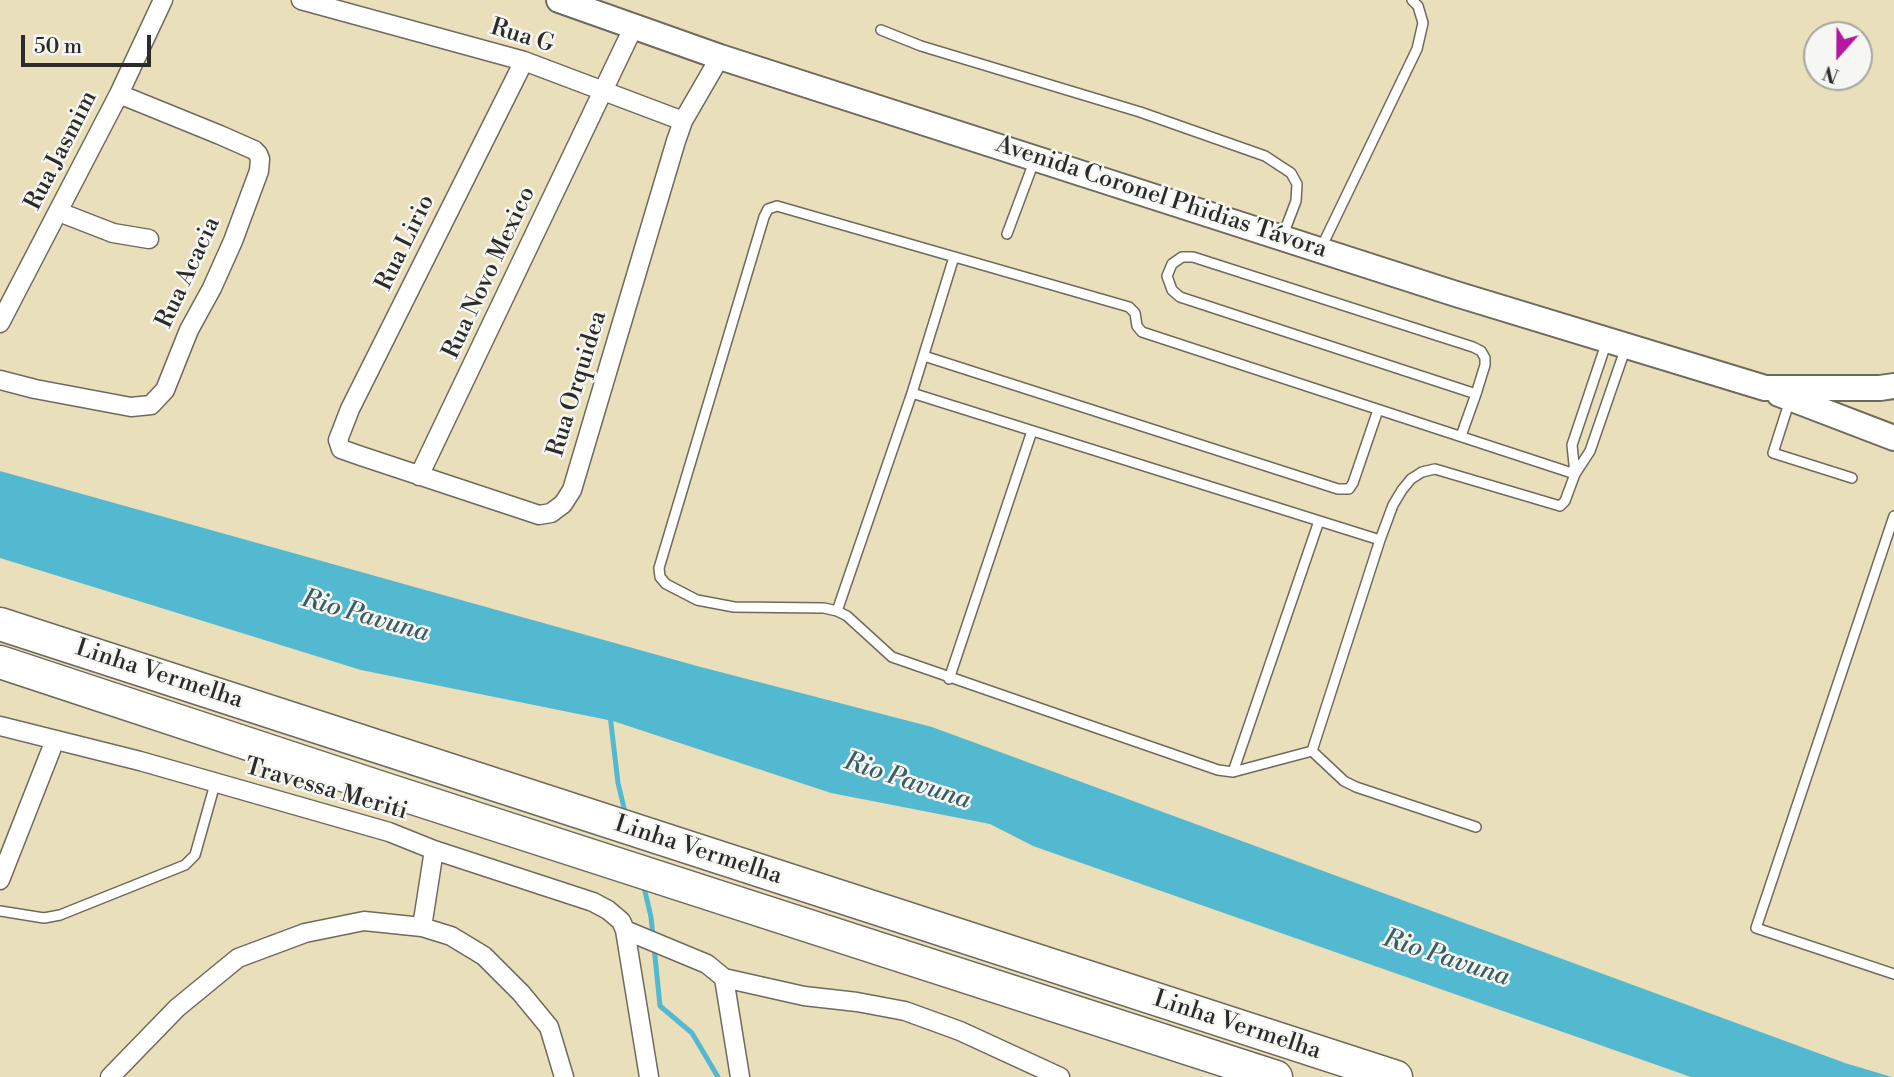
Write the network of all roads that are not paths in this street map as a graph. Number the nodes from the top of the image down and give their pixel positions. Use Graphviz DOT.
graph roads {
  1 [pos="163,0"];
  2 [pos="301,0"];
  3 [pos="559,0"];
  4 [pos="1412,0"];
  5 [pos="633,28"];
  6 [pos="881,30"];
  7 [pos="720,57"];
  8 [pos="524,61"];
  9 [pos="603,90"];
  10 [pos="119,94"];
  11 [pos="683,121"];
  12 [pos="1036,157"];
  13 [pos="59,212"];
  14 [pos="1007,234"];
  15 [pos="1283,237"];
  16 [pos="149,239"];
  17 [pos="1321,249"];
  18 [pos="954,257"];
  19 [pos="0,323"];
  20 [pos="1616,344"];
  21 [pos="924,356"];
  22 [pos="0,380"];
  23 [pos="1894,386"];
  24 [pos="1765,388"];
  25 [pos="912,393"];
  26 [pos="1476,394"];
  27 [pos="1790,398"];
  28 [pos="1378,410"];
  29 [pos="1032,431"];
  30 [pos="1461,436"];
  31 [pos="1894,438"];
  32 [pos="341,449"];
  33 [pos="1575,474"];
  34 [pos="419,476"];
  35 [pos="1852,478"];
  36 [pos="1894,516"];
  37 [pos="1319,521"];
  38 [pos="1380,540"];
  39 [pos="837,611"];
  40 [pos="0,624"];
  41 [pos="0,662"];
  42 [pos="949,679"];
  43 [pos="0,726"];
  44 [pos="55,740"];
  45 [pos="1312,751"];
  46 [pos="1233,772"];
  47 [pos="215,784"];
  48 [pos="1476,827"];
  49 [pos="434,850"];
  50 [pos="3,859"];
  51 [pos="0,880"];
  52 [pos="0,911"];
  53 [pos="422,927"];
  54 [pos="633,933"];
  55 [pos="1894,974"];
  56 [pos="724,978"];
  57 [pos="110,1077"];
  58 [pos="564,1077"];
  59 [pos="649,1077"];
  60 [pos="740,1077"];
  61 [pos="1060,1077"];
  62 [pos="1276,1077"];
  63 [pos="1396,1077"];
  1 -- 10 [label="street, Rua Jasmim"];
  2 -- 8 [label="street, Rua G"];
  3 -- 5 [label="street, Avenida Coronel Phidias Távora"];
  4 -- 17 [label="lane"];
  5 -- 7 [label="street, Avenida Coronel Phidias Távora"];
  5 -- 9 [label="street"];
  6 -- 15 [label="lane"];
  7 -- 11 [label="street, Rua Orquidea"];
  7 -- 12 [label="street, Avenida Coronel Phidias Távora"];
  8 -- 9 [label="street, Rua G"];
  8 -- 32 [label="street, Rua Lirio"];
  9 -- 11 [label="street, Rua G"];
  9 -- 34 [label="street, Rua Novo Mexico"];
  10 -- 13 [label="street, Rua Jasmim"];
  10 -- 22 [label="street, Rua Acacia"];
  11 -- 34 [label="street, Rua Orquidea"];
  12 -- 14 [label="lane"];
  12 -- 15 [label="street, Avenida Coronel Phidias Távora"];
  13 -- 16 [label="street"];
  13 -- 19 [label="street, Rua Jasmim"];
  15 -- 17 [label="street, Avenida Coronel Phidias Távora"];
  17 -- 20 [label="street, Avenida Coronel Phidias Távora"];
  18 -- 21 [label="lane"];
  18 -- 28 [label="lane"];
  18 -- 39 [label="lane"];
  20 -- 24 [label="street, Avenida Coronel Phidias Távora"];
  20 -- 33 [label="lane"];
  20 -- 33 [label="lane"];
  21 -- 25 [label="lane"];
  21 -- 28 [label="lane"];
  23 -- 24 [label="street, Avenida Coronel Phidias Távora"];
  24 -- 27 [label="street, Avenida Coronel Phidias Távora"];
  25 -- 29 [label="lane"];
  25 -- 39 [label="lane"];
  26 -- 26 [label="lane"];
  26 -- 30 [label="lane"];
  27 -- 31 [label="street, Avenida Coronel Phidias Távora"];
  27 -- 35 [label="lane"];
  28 -- 30 [label="lane"];
  29 -- 37 [label="lane"];
  29 -- 42 [label="lane"];
  30 -- 33 [label="lane"];
  32 -- 34 [label="street, Rua Orquidea"];
  33 -- 38 [label="lane"];
  36 -- 55 [label="lane"];
  37 -- 38 [label="lane"];
  37 -- 46 [label="lane"];
  38 -- 45 [label="lane"];
  39 -- 42 [label="lane"];
  40 -- 63 [label="highway, Linha Vermelha"];
  41 -- 62 [label="highway, Linha Vermelha"];
  42 -- 46 [label="lane"];
  43 -- 44 [label="street, Travessa Meriti"];
  44 -- 47 [label="street, Travessa Meriti"];
  44 -- 50 [label="street"];
  45 -- 46 [label="lane"];
  45 -- 48 [label="lane"];
  47 -- 49 [label="street, Travessa Meriti"];
  47 -- 52 [label="lane"];
  49 -- 53 [label="street"];
  49 -- 54 [label="street, Travessa Meriti"];
  50 -- 51 [label="street"];
  53 -- 57 [label="street"];
  53 -- 58 [label="street"];
  54 -- 56 [label="street"];
  54 -- 59 [label="street"];
  56 -- 60 [label="street"];
  56 -- 61 [label="street"];
}
